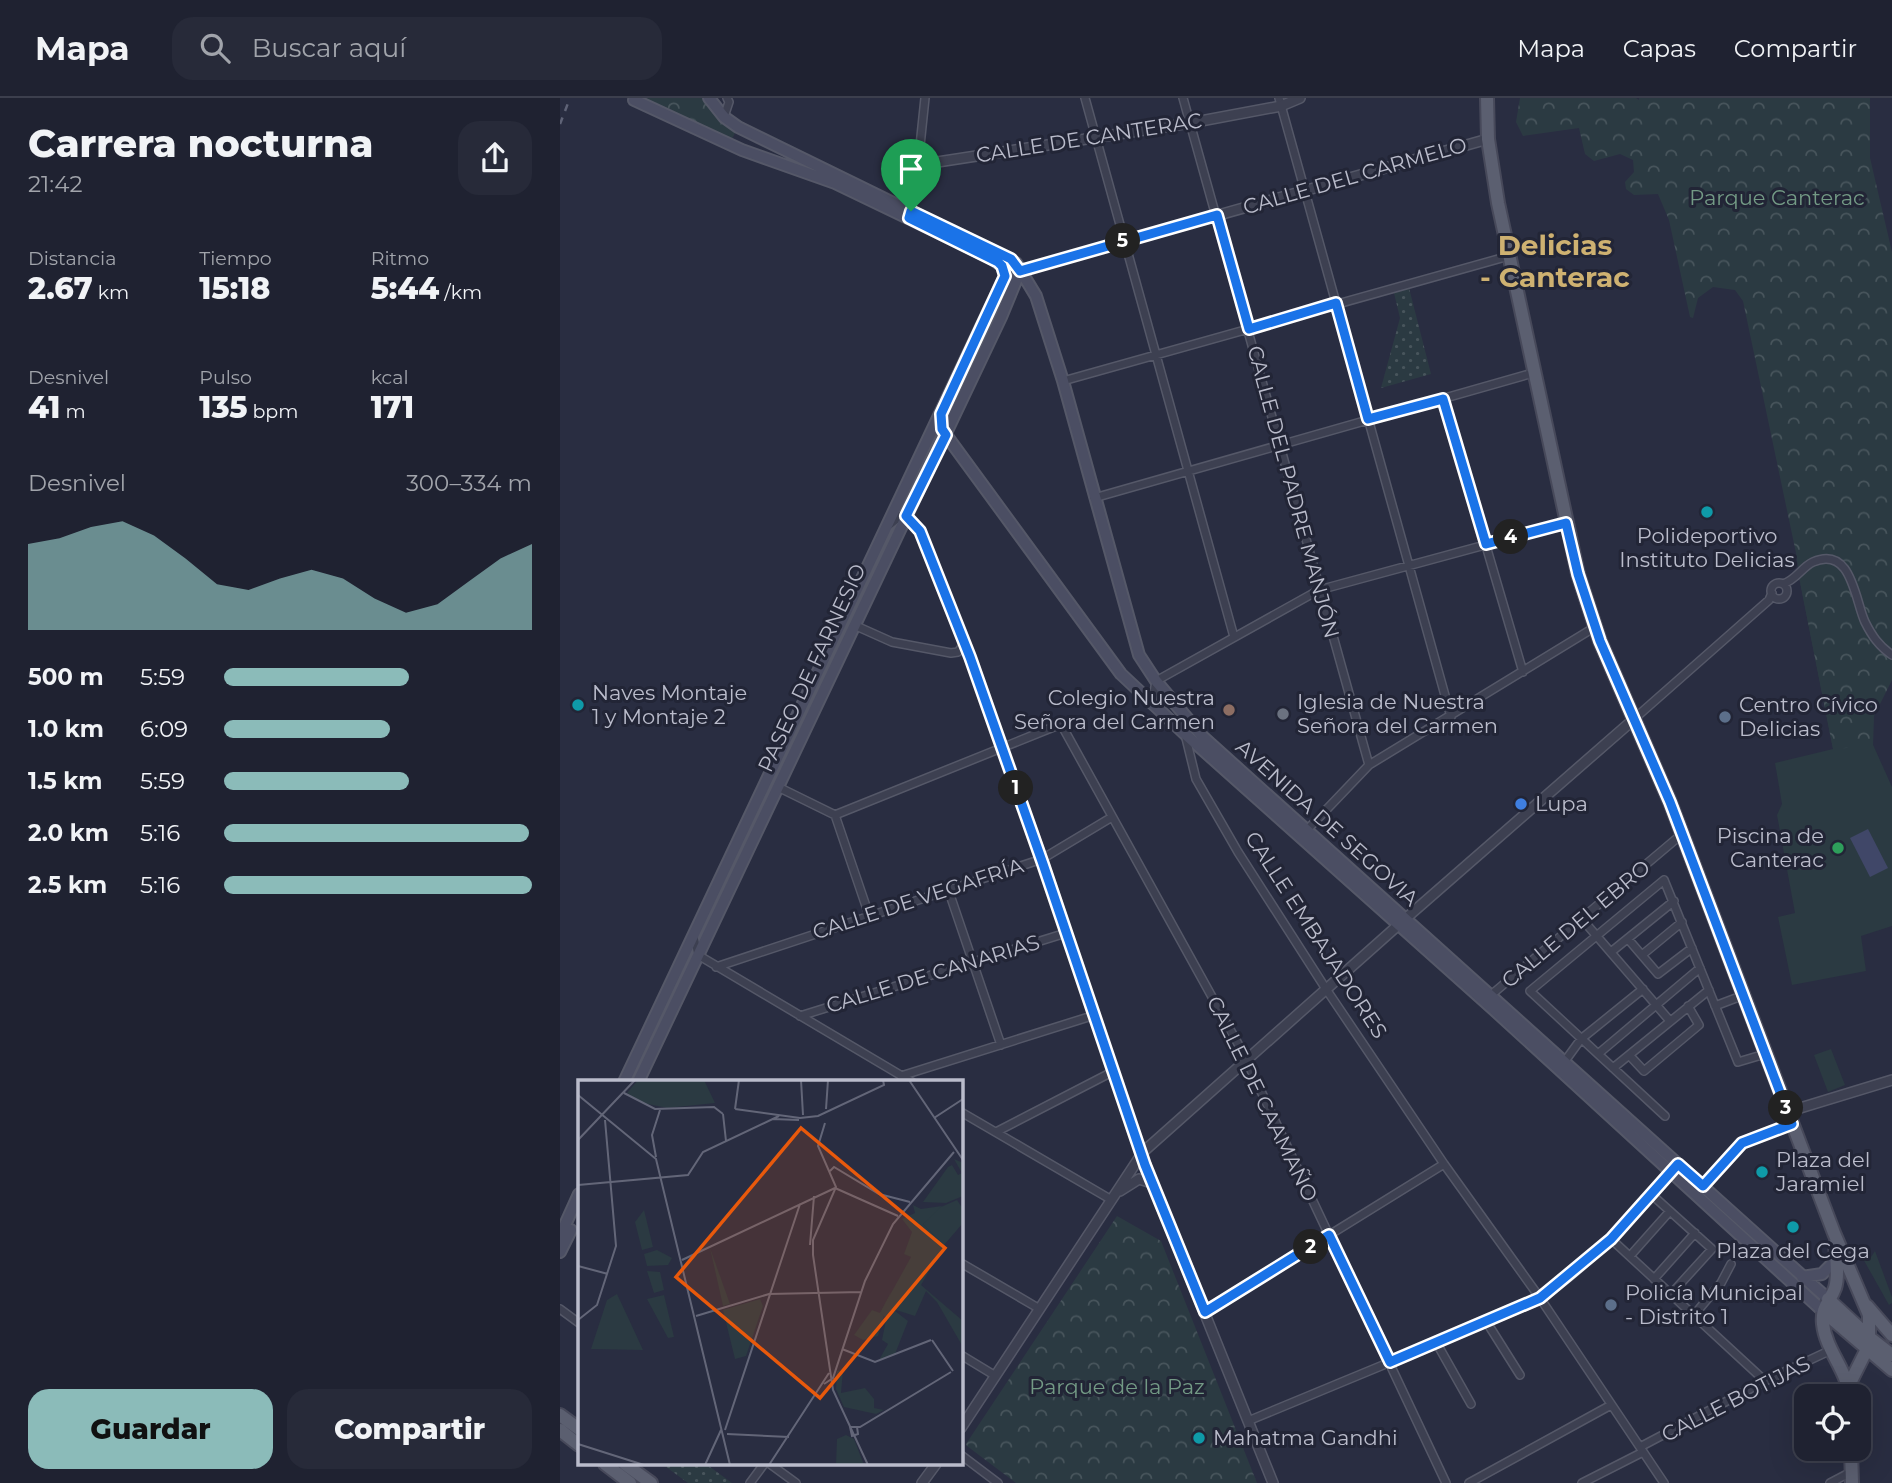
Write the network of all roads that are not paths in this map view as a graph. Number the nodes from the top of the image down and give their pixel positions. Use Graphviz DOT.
graph roads {
  1 [pos="709,98"];
  2 [pos="727,98"];
  3 [pos="925,98"];
  4 [pos="1085,98"];
  5 [pos="1183,98"];
  6 [pos="1300,98"];
  7 [pos="1487,98"];
  8 [pos="634,100"];
  9 [pos="1280,102"];
  10 [pos="724,117"];
  11 [pos="1190,123"];
  12 [pos="1096,138"];
  13 [pos="1488,139"];
  14 [pos="918,164"];
  15 [pos="1306,189"];
  16 [pos="910,215"];
  17 [pos="1217,215"];
  18 [pos="1125,240"];
  19 [pos="1509,256"];
  20 [pos="1020,271"];
  21 [pos="1003,281"];
  22 [pos="1336,303"];
  23 [pos="1249,329"];
  24 [pos="1156,354"];
  25 [pos="1533,373"];
  26 [pos="1063,381"];
  27 [pos="1443,399"];
  28 [pos="941,414"];
  29 [pos="1368,419"];
  30 [pos="946,435"];
  31 [pos="1280,445"];
  32 [pos="1188,470"];
  33 [pos="1094,498"];
  34 [pos="906,516"];
  35 [pos="1566,523"];
  36 [pos="888,525"];
  37 [pos="1486,544"];
  38 [pos="1409,565"];
  39 [pos="1786,585"];
  40 [pos="1319,590"];
  41 [pos="1772,597"];
  42 [pos="854,625"];
  43 [pos="1595,626"];
  44 [pos="1234,636"];
  45 [pos="964,644"];
  46 [pos="1892,655"];
  47 [pos="1141,660"];
  48 [pos="1523,672"];
  49 [pos="1121,674"];
  50 [pos="1156,681"];
  51 [pos="1152,704"];
  52 [pos="1451,717"];
  53 [pos="1633,720"];
  54 [pos="1185,734"];
  55 [pos="1002,748"];
  56 [pos="1369,765"];
  57 [pos="778,787"];
  58 [pos="835,815"];
  59 [pos="1112,817"];
  60 [pos="1306,831"];
  61 [pos="1682,834"];
  62 [pos="1042,859"];
  63 [pos="948,889"];
  64 [pos="1674,901"];
  65 [pos="869,915"];
  66 [pos="1582,919"];
  67 [pos="1401,922"];
  68 [pos="1682,922"];
  69 [pos="1066,933"];
  70 [pos="1596,935"];
  71 [pos="693,936"];
  72 [pos="1628,939"];
  73 [pos="1692,948"];
  74 [pos="1611,952"];
  75 [pos="1642,955"];
  76 [pos="698,956"];
  77 [pos="973,963"];
  78 [pos="716,967"];
  79 [pos="1700,968"];
  80 [pos="1466,985"];
  81 [pos="1326,989"];
  82 [pos="1643,989"];
  83 [pos="1709,990"];
  84 [pos="1491,995"];
  85 [pos="1744,995"];
  86 [pos="1657,1006"];
  87 [pos="1688,1006"];
  88 [pos="1716,1006"];
  89 [pos="1094,1015"];
  90 [pos="800,1016"];
  91 [pos="1670,1021"];
  92 [pos="1581,1039"];
  93 [pos="1001,1045"];
  94 [pos="1598,1054"];
  95 [pos="1765,1054"];
  96 [pos="1629,1055"];
  97 [pos="1247,1061"];
  98 [pos="1565,1061"];
  99 [pos="1613,1068"];
  100 [pos="1114,1071"];
  101 [pos="901,1076"];
  102 [pos="625,1080"];
  103 [pos="643,1080"];
  104 [pos="908,1080"];
  105 [pos="1892,1080"];
  106 [pos="962,1113"];
  107 [pos="1665,1116"];
  108 [pos="1790,1118"];
  109 [pos="996,1132"];
  110 [pos="1143,1152"];
  111 [pos="1444,1164"];
  112 [pos="1674,1168"];
  113 [pos="1152,1183"];
  114 [pos="1703,1186"];
  115 [pos="1651,1194"];
  116 [pos="578,1196"];
  117 [pos="1110,1199"];
  118 [pos="1670,1211"];
  119 [pos="578,1213"];
  120 [pos="1695,1233"];
  121 [pos="1834,1233"];
  122 [pos="1329,1235"];
  123 [pos="560,1236"];
  124 [pos="1611,1239"];
  125 [pos="560,1252"];
  126 [pos="1630,1256"];
  127 [pos="1836,1260"];
  128 [pos="962,1264"];
  129 [pos="1731,1264"];
  130 [pos="1802,1277"];
  131 [pos="1654,1279"];
  132 [pos="1856,1289"];
  133 [pos="1831,1293"];
  134 [pos="1671,1294"];
  135 [pos="1540,1298"];
  136 [pos="1865,1303"];
  137 [pos="1038,1308"];
  138 [pos="560,1309"];
  139 [pos="1205,1312"];
  140 [pos="1824,1312"];
  141 [pos="1694,1315"];
  142 [pos="1486,1321"];
  143 [pos="578,1323"];
  144 [pos="1892,1335"];
  145 [pos="1437,1342"];
  146 [pos="1866,1349"];
  147 [pos="1833,1353"];
  148 [pos="962,1356"];
  149 [pos="1390,1362"];
  150 [pos="1890,1363"];
  151 [pos="994,1375"];
  152 [pos="1520,1375"];
  153 [pos="1765,1381"];
  154 [pos="1850,1384"];
  155 [pos="1852,1384"];
  156 [pos="1853,1384"];
  157 [pos="1471,1404"];
  158 [pos="1611,1405"];
  159 [pos="560,1415"];
  160 [pos="1248,1421"];
  161 [pos="962,1426"];
  162 [pos="578,1428"];
  163 [pos="560,1430"];
  164 [pos="578,1444"];
  165 [pos="1641,1450"];
  166 [pos="962,1456"];
  167 [pos="608,1466"];
  168 [pos="628,1466"];
  169 [pos="763,1466"];
  170 [pos="773,1466"];
  171 [pos="935,1466"];
  172 [pos="1852,1478"];
  173 [pos="630,1483"];
  174 [pos="651,1483"];
  175 [pos="750,1483"];
  176 [pos="796,1483"];
  177 [pos="922,1483"];
  178 [pos="998,1483"];
  179 [pos="1273,1483"];
  180 [pos="1446,1483"];
  181 [pos="1469,1483"];
  182 [pos="1582,1483"];
  183 [pos="1664,1483"];
  184 [pos="1830,1483"];
  1 -- 10 [label="main road, AVENIDA DE SEGOVIA"];
  2 -- 10 [label="street"];
  3 -- 14 [label="street"];
  4 -- 12 [label="street"];
  5 -- 11 [label="street, CALLE DEL PADRE MANJÓN"];
  6 -- 9 [label="street, CALLE DE CANTERAC"];
  7 -- 13 [label="main road"];
  8 -- 16 [label="main road, AVENIDA DE SEGOVIA"];
  9 -- 11 [label="street, CALLE DE CANTERAC"];
  9 -- 15 [label="street"];
  10 -- 16 [label="main road, AVENIDA DE SEGOVIA"];
  11 -- 12 [label="street, CALLE DE CANTERAC"];
  11 -- 17 [label="street, CALLE DEL PADRE MANJÓN"];
  12 -- 14 [label="street, CALLE DE CANTERAC"];
  12 -- 18 [label="street"];
  13 -- 15 [label="street, CALLE DEL CARMELO"];
  13 -- 19 [label="main road"];
  14 -- 16 [label="street"];
  15 -- 17 [label="street, CALLE DEL CARMELO"];
  15 -- 22 [label="street"];
  16 -- 20 [label="main road, AVENIDA DE SEGOVIA"];
  16 -- 21 [label="main road, AVENIDA DE SEGOVIA"];
  17 -- 18 [label="street, CALLE DEL CARMELO"];
  17 -- 23 [label="street, CALLE DEL PADRE MANJÓN"];
  18 -- 20 [label="street, CALLE DEL CARMELO"];
  18 -- 24 [label="street"];
  19 -- 22 [label="street"];
  19 -- 25 [label="main road"];
  20 -- 21 [label="main road"];
  20 -- 26 [label="main road, AVENIDA DE SEGOVIA"];
  20 -- 30 [label="main road, PASEO DE FARNESIO"];
  21 -- 28 [label="main road, PASEO DE FARNESIO"];
  22 -- 23 [label="street"];
  22 -- 29 [label="street"];
  23 -- 24 [label="street"];
  23 -- 31 [label="street, CALLE DEL PADRE MANJÓN"];
  24 -- 26 [label="street"];
  24 -- 32 [label="street"];
  25 -- 27 [label="street"];
  25 -- 35 [label="main road"];
  26 -- 33 [label="main road, AVENIDA DE SEGOVIA"];
  27 -- 29 [label="street"];
  27 -- 37 [label="street"];
  28 -- 30 [label="main road"];
  28 -- 36 [label="main road, PASEO DE FARNESIO"];
  29 -- 31 [label="street"];
  29 -- 38 [label="street"];
  30 -- 34 [label="main road, PASEO DE FARNESIO"];
  30 -- 49 [label="main road"];
  31 -- 32 [label="street"];
  31 -- 40 [label="street, CALLE DEL PADRE MANJÓN"];
  32 -- 33 [label="street"];
  32 -- 44 [label="street"];
  33 -- 47 [label="main road, AVENIDA DE SEGOVIA"];
  34 -- 36 [label="street"];
  34 -- 42 [label="main road, PASEO DE FARNESIO"];
  34 -- 45 [label="street"];
  35 -- 37 [label="street"];
  35 -- 43 [label="main road"];
  36 -- 71 [label="main road, PASEO DE FARNESIO"];
  37 -- 38 [label="street"];
  37 -- 48 [label="street"];
  38 -- 40 [label="street"];
  38 -- 52 [label="street"];
  39 -- 41 [label="street"];
  39 -- 41 [label="street"];
  39 -- 46 [label="street"];
  40 -- 44 [label="street"];
  40 -- 56 [label="street, CALLE DEL PADRE MANJÓN"];
  41 -- 53 [label="street"];
  42 -- 45 [label="street"];
  42 -- 57 [label="main road, PASEO DE FARNESIO"];
  43 -- 48 [label="street"];
  43 -- 53 [label="main road"];
  44 -- 50 [label="street"];
  45 -- 55 [label="street"];
  47 -- 49 [label="main road"];
  47 -- 50 [label="main road, AVENIDA DE SEGOVIA"];
  48 -- 52 [label="street"];
  49 -- 51 [label="main road"];
  50 -- 51 [label="street"];
  50 -- 60 [label="main road, AVENIDA DE SEGOVIA"];
  51 -- 54 [label="main road"];
  52 -- 56 [label="street"];
  53 -- 61 [label="main road"];
  53 -- 67 [label="street"];
  54 -- 67 [label="main road, AVENIDA DE SEGOVIA"];
  54 -- 81 [label="street, CALLE EMBAJADORES"];
  55 -- 58 [label="street"];
  55 -- 59 [label="street, CALLE DE CAAMAÑO"];
  55 -- 62 [label="street"];
  56 -- 60 [label="street"];
  57 -- 58 [label="street"];
  57 -- 76 [label="main road, PASEO DE FARNESIO"];
  58 -- 65 [label="street"];
  59 -- 62 [label="street, CALLE DE VEGAFRÍA"];
  59 -- 97 [label="street, CALLE DE CAAMAÑO"];
  60 -- 67 [label="main road, AVENIDA DE SEGOVIA"];
  61 -- 66 [label="street, CALLE DEL EBRO"];
  61 -- 85 [label="main road"];
  62 -- 63 [label="street, CALLE DE VEGAFRÍA"];
  62 -- 69 [label="street"];
  63 -- 65 [label="street, CALLE DE VEGAFRÍA"];
  63 -- 77 [label="street"];
  64 -- 68 [label="street"];
  64 -- 70 [label="street"];
  64 -- 72 [label="street"];
  65 -- 78 [label="street, CALLE DE VEGAFRÍA"];
  66 -- 70 [label="street"];
  66 -- 84 [label="street, CALLE DEL EBRO"];
  67 -- 80 [label="main road, AVENIDA DE SEGOVIA"];
  67 -- 81 [label="street"];
  67 -- 84 [label="main road, AVENIDA DE SEGOVIA"];
  68 -- 73 [label="street"];
  68 -- 75 [label="street"];
  69 -- 77 [label="street, CALLE DE CANARIAS"];
  69 -- 89 [label="street"];
  70 -- 74 [label="street"];
  70 -- 92 [label="street"];
  71 -- 76 [label="street"];
  71 -- 102 [label="main road, PASEO DE FARNESIO"];
  72 -- 74 [label="street"];
  72 -- 75 [label="street"];
  73 -- 75 [label="street"];
  73 -- 79 [label="street"];
  74 -- 82 [label="street"];
  76 -- 78 [label="street"];
  76 -- 103 [label="main road, PASEO DE FARNESIO"];
  77 -- 90 [label="street, CALLE DE CANARIAS"];
  77 -- 93 [label="street"];
  78 -- 90 [label="street"];
  79 -- 83 [label="street"];
  79 -- 86 [label="street"];
  80 -- 84 [label="street, CALLE DEL EBRO"];
  80 -- 112 [label="main road, AVENIDA DE SEGOVIA"];
  81 -- 97 [label="street"];
  81 -- 111 [label="street, CALLE EMBAJADORES"];
  82 -- 86 [label="street"];
  82 -- 92 [label="street"];
  83 -- 87 [label="street"];
  83 -- 88 [label="street"];
  84 -- 98 [label="main road, AVENIDA DE SEGOVIA"];
  85 -- 88 [label="street"];
  85 -- 95 [label="main road"];
  86 -- 91 [label="street"];
  86 -- 94 [label="street"];
  87 -- 91 [label="street"];
  87 -- 96 [label="street"];
  88 -- 95 [label="street"];
  89 -- 93 [label="street"];
  89 -- 100 [label="street"];
  90 -- 101 [label="street"];
  91 -- 96 [label="street"];
  92 -- 94 [label="street"];
  92 -- 98 [label="street"];
  93 -- 101 [label="street"];
  94 -- 99 [label="street"];
  95 -- 108 [label="main road"];
  96 -- 99 [label="street"];
  97 -- 110 [label="street"];
  97 -- 122 [label="street, CALLE DE CAAMAÑO"];
  98 -- 112 [label="main road, AVENIDA DE SEGOVIA"];
  99 -- 107 [label="street"];
  100 -- 109 [label="street"];
  100 -- 110 [label="street"];
  101 -- 104 [label="street"];
  105 -- 108 [label="street"];
  106 -- 109 [label="street"];
  108 -- 114 [label="street"];
  108 -- 121 [label="main road"];
  109 -- 117 [label="street"];
  110 -- 113 [label="street"];
  110 -- 117 [label="street"];
  111 -- 122 [label="street"];
  111 -- 135 [label="street, CALLE EMBAJADORES"];
  112 -- 114 [label="main road, AVENIDA DE SEGOVIA"];
  112 -- 115 [label="street"];
  112 -- 140 [label="main road, AVENIDA DE SEGOVIA"];
  113 -- 117 [label="street"];
  113 -- 139 [label="street"];
  114 -- 130 [label="main road, AVENIDA DE SEGOVIA"];
  115 -- 118 [label="street"];
  115 -- 124 [label="street"];
  116 -- 123 [label="main road"];
  117 -- 137 [label="street"];
  118 -- 120 [label="street"];
  118 -- 126 [label="street"];
  119 -- 125 [label="main road"];
  120 -- 131 [label="street"];
  120 -- 134 [label="street"];
  121 -- 127 [label="main road"];
  121 -- 132 [label="main road"];
  122 -- 139 [label="street"];
  122 -- 149 [label="street, CALLE DE CAAMAÑO"];
  124 -- 126 [label="street"];
  124 -- 135 [label="street"];
  126 -- 131 [label="street"];
  127 -- 130 [label="main road"];
  127 -- 133 [label="main road"];
  128 -- 137 [label="street"];
  129 -- 141 [label="street"];
  130 -- 133 [label="main road, AVENIDA DE SEGOVIA"];
  131 -- 134 [label="street"];
  132 -- 133 [label="main road"];
  132 -- 136 [label="main road"];
  133 -- 140 [label="main road"];
  133 -- 146 [label="main road"];
  134 -- 141 [label="street"];
  135 -- 142 [label="street"];
  135 -- 158 [label="street, CALLE EMBAJADORES"];
  136 -- 144 [label="main road"];
  136 -- 146 [label="main road"];
  137 -- 151 [label="street"];
  138 -- 143 [label="street"];
  139 -- 160 [label="street"];
  140 -- 146 [label="main road"];
  140 -- 147 [label="main road"];
  141 -- 153 [label="street"];
  142 -- 145 [label="street"];
  142 -- 152 [label="street"];
  145 -- 149 [label="street"];
  145 -- 157 [label="street"];
  146 -- 147 [label="main road"];
  146 -- 150 [label="main road"];
  146 -- 155 [label="main road"];
  147 -- 153 [label="street, CALLE BOTIJAS"];
  147 -- 154 [label="main road"];
  148 -- 151 [label="street"];
  149 -- 160 [label="street"];
  149 -- 180 [label="street, CALLE DE CAAMAÑO"];
  150 -- 156 [label="main road"];
  151 -- 161 [label="street"];
  153 -- 165 [label="street, CALLE BOTIJAS"];
  158 -- 165 [label="street, CALLE EMBAJADORES"];
  158 -- 181 [label="street"];
  159 -- 162 [label="main road"];
  160 -- 179 [label="street"];
  163 -- 164 [label="main road"];
  165 -- 182 [label="street, CALLE BOTIJAS"];
  165 -- 183 [label="street, CALLE EMBAJADORES"];
  166 -- 178 [label="street"];
  167 -- 173 [label="main road"];
  168 -- 174 [label="main road"];
  169 -- 175 [label="street"];
  170 -- 176 [label="street"];
  171 -- 177 [label="street"];
  172 -- 184 [label="street"];
}
